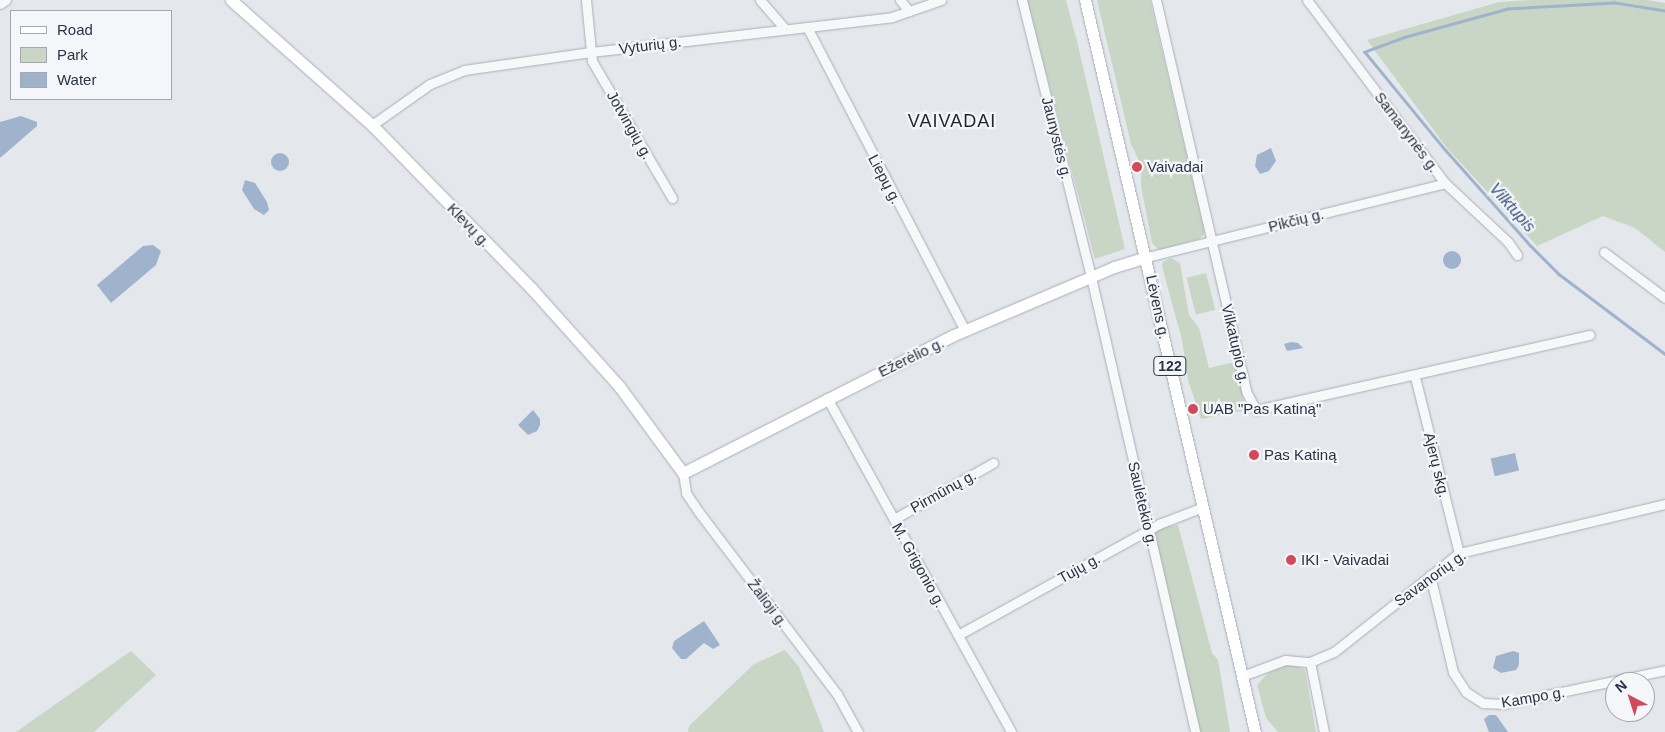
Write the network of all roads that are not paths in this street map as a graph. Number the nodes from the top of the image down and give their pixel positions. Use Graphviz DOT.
graph roads {
  1 [pos="6,0"];
  2 [pos="231,0"];
  3 [pos="586,0"];
  4 [pos="760,0"];
  5 [pos="900,0"];
  6 [pos="941,0"];
  7 [pos="1022,0"];
  8 [pos="1085,0"];
  9 [pos="1156,0"];
  10 [pos="1307,0"];
  11 [pos="0,4"];
  12 [pos="909,11"];
  13 [pos="806,27"];
  14 [pos="785,29"];
  15 [pos="591,52"];
  16 [pos="372,125"];
  17 [pos="1445,183"];
  18 [pos="672,198"];
  19 [pos="1213,240"];
  20 [pos="1604,252"];
  21 [pos="1517,255"];
  22 [pos="1147,257"];
  23 [pos="1091,277"];
  24 [pos="1665,298"];
  25 [pos="965,330"];
  26 [pos="1590,335"];
  27 [pos="1415,376"];
  28 [pos="827,398"];
  29 [pos="993,463"];
  30 [pos="683,473"];
  31 [pos="1665,504"];
  32 [pos="1203,507"];
  33 [pos="894,519"];
  34 [pos="1149,529"];
  35 [pos="1459,553"];
  36 [pos="1430,575"];
  37 [pos="958,635"];
  38 [pos="1310,662"];
  39 [pos="1665,670"];
  40 [pos="1242,676"];
  41 [pos="858,732"];
  42 [pos="1011,732"];
  43 [pos="1195,732"];
  44 [pos="1255,732"];
  45 [pos="1324,732"];
  1 -- 11 [label="street"];
  2 -- 16 [label="main road, Klevų g."];
  3 -- 15 [label="street, Jotvingių g."];
  4 -- 14 [label="street"];
  5 -- 12 [label="street"];
  6 -- 12 [label="street, Vyturių g."];
  7 -- 23 [label="street, Jaunystės g."];
  8 -- 22 [label="main road, Lėvens g. / 122"];
  9 -- 19 [label="street, Vilkatupio g."];
  10 -- 17 [label="street, Samanynės g."];
  12 -- 13 [label="street, Vyturių g."];
  13 -- 14 [label="street, Vyturių g."];
  13 -- 25 [label="street, Liepų g."];
  14 -- 15 [label="street, Vyturių g."];
  15 -- 16 [label="street, Vyturių g."];
  15 -- 18 [label="street, Jotvingių g."];
  16 -- 30 [label="main road, Klevų g."];
  17 -- 19 [label="street, Pikčių g."];
  17 -- 21 [label="street, Samanynės g."];
  19 -- 22 [label="street, Pikčių g."];
  19 -- 27 [label="street, Vilkatupio g."];
  20 -- 24 [label="street"];
  22 -- 23 [label="main road, Ežerėlio g."];
  22 -- 32 [label="main road, Lėvens g. / 122"];
  23 -- 25 [label="main road, Ežerėlio g."];
  23 -- 34 [label="street, Saulėtekio g."];
  25 -- 28 [label="main road, Ežerėlio g."];
  26 -- 27 [label="street, Vilkatupio g."];
  27 -- 35 [label="street, Ajerų skg."];
  28 -- 30 [label="main road, Ežerėlio g."];
  28 -- 33 [label="street, M. Grigonio g."];
  29 -- 33 [label="street, Pirmūnų g."];
  30 -- 41 [label="street, Žalioji g."];
  31 -- 35 [label="street, Savanorių g."];
  32 -- 34 [label="street, Tujų g."];
  32 -- 40 [label="main road, Lėvens g. / 122"];
  33 -- 37 [label="street, M. Grigonio g."];
  34 -- 37 [label="street, Tujų g."];
  34 -- 43 [label="street, Saulėtekio g."];
  35 -- 36 [label="street, Savanorių g."];
  36 -- 38 [label="street, Savanorių g."];
  36 -- 39 [label="street, Kampo g."];
  37 -- 42 [label="street, M. Grigonio g."];
  38 -- 40 [label="street"];
  38 -- 45 [label="street"];
  40 -- 44 [label="main road, Lėvens g. / 122"];
}
